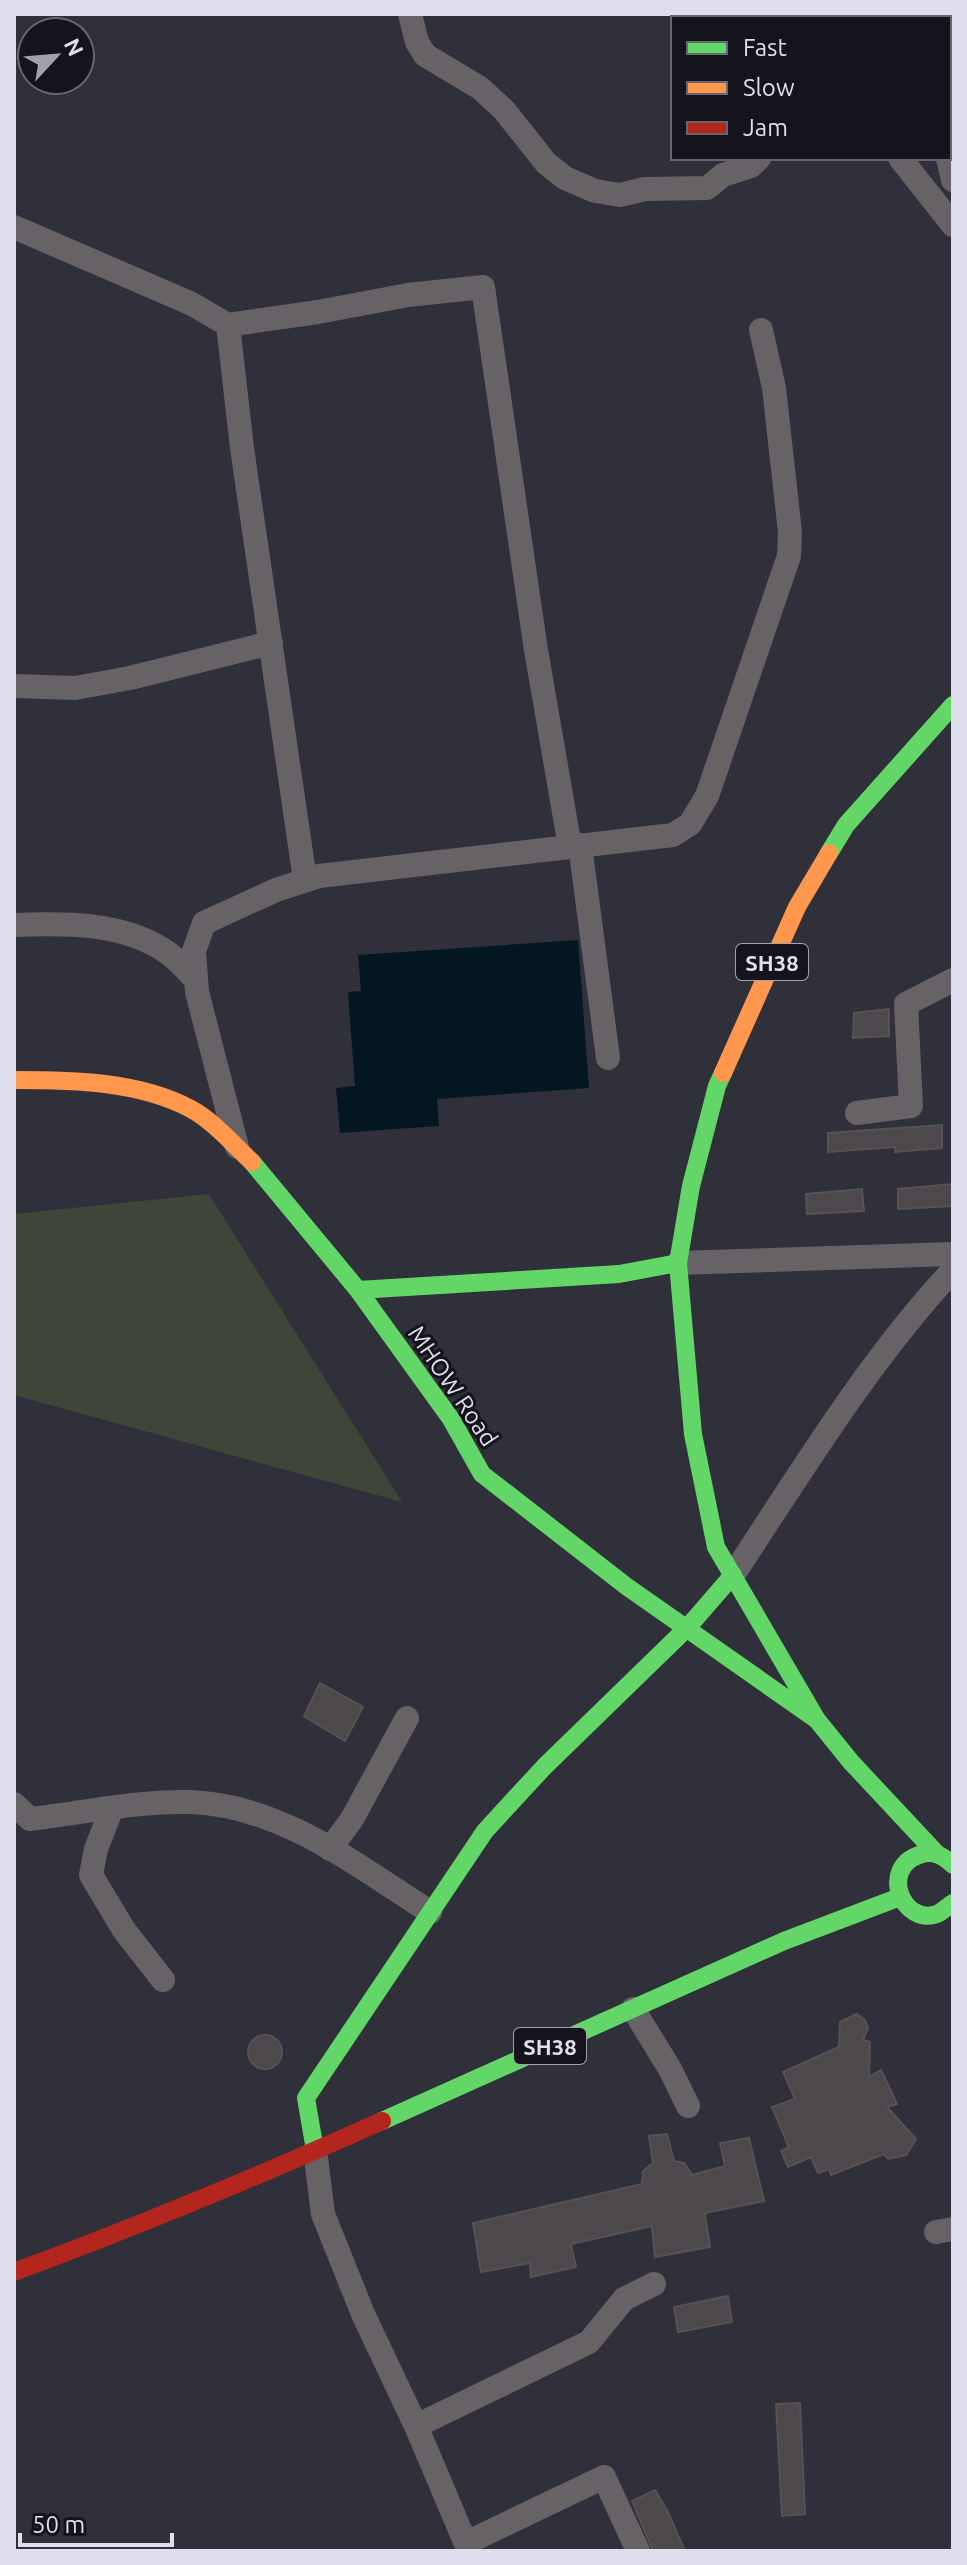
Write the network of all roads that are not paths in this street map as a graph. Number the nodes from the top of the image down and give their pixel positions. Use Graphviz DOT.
graph roads {
  1 [pos="411,20"];
  2 [pos="757,160"];
  3 [pos="902,160"];
  4 [pos="948,160"];
  5 [pos="953,180"];
  6 [pos="953,225"];
  7 [pos="14,227"];
  8 [pos="228,325"];
  9 [pos="761,330"];
  10 [pos="271,643"];
  11 [pos="14,686"];
  12 [pos="953,705"];
  13 [pos="575,846"];
  14 [pos="305,880"];
  15 [pos="14,925"];
  16 [pos="196,980"];
  17 [pos="953,980"];
  18 [pos="608,1058"];
  19 [pos="14,1080"];
  20 [pos="857,1113"];
  21 [pos="237,1147"];
  22 [pos="953,1254"];
  23 [pos="678,1263"];
  24 [pos="953,1270"];
  25 [pos="358,1290"];
  26 [pos="733,1575"];
  27 [pos="688,1627"];
  28 [pos="407,1718"];
  29 [pos="817,1720"];
  30 [pos="877,1788"];
  31 [pos="14,1804"];
  32 [pos="112,1808"];
  33 [pos="885,1827"];
  34 [pos="953,1841"];
  35 [pos="330,1849"];
  36 [pos="891,1850"];
  37 [pos="937,1854"];
  38 [pos="953,1865"];
  39 [pos="899,1871"];
  40 [pos="900,1897"];
  41 [pos="953,1903"];
  42 [pos="430,1912"];
  43 [pos="163,1980"];
  44 [pos="633,2009"];
  45 [pos="688,2106"];
  46 [pos="315,2150"];
  47 [pos="16,2269"];
  48 [pos="654,2284"];
  49 [pos="416,2426"];
  50 [pos="468,2547"];
  51 [pos="638,2551"];
  1 -- 2 [label="street"];
  3 -- 6 [label="street"];
  4 -- 5 [label="street"];
  7 -- 8 [label="street"];
  8 -- 10 [label="street"];
  8 -- 13 [label="street"];
  9 -- 13 [label="street"];
  10 -- 11 [label="street"];
  10 -- 14 [label="street"];
  12 -- 23 [label="main road, SH38"];
  13 -- 14 [label="street"];
  13 -- 18 [label="street"];
  14 -- 16 [label="street"];
  15 -- 16 [label="street"];
  16 -- 21 [label="street"];
  17 -- 20 [label="street"];
  19 -- 21 [label="main road, MHOW Road"];
  21 -- 25 [label="main road, MHOW Road"];
  22 -- 23 [label="street"];
  23 -- 25 [label="main road"];
  23 -- 26 [label="main road, SH38"];
  24 -- 26 [label="street"];
  25 -- 27 [label="main road, MHOW Road"];
  26 -- 27 [label="main road"];
  26 -- 29 [label="main road, SH38"];
  27 -- 29 [label="main road, MHOW Road"];
  27 -- 42 [label="main road"];
  28 -- 35 [label="street"];
  29 -- 30 [label="main road, SH38"];
  30 -- 33 [label="main road, SH38"];
  30 -- 37 [label="main road, SH38"];
  31 -- 32 [label="street"];
  32 -- 35 [label="street"];
  32 -- 43 [label="street"];
  34 -- 37 [label="main road"];
  35 -- 42 [label="street"];
  36 -- 39 [label="main road"];
  37 -- 38 [label="main road, SH38"];
  37 -- 39 [label="main road"];
  39 -- 40 [label="main road"];
  40 -- 41 [label="main road"];
  40 -- 44 [label="main road, SH38"];
  42 -- 46 [label="main road"];
  44 -- 45 [label="street"];
  44 -- 46 [label="main road, SH38"];
  46 -- 47 [label="main road, SH38"];
  46 -- 49 [label="street"];
  48 -- 49 [label="street"];
  49 -- 50 [label="street"];
  50 -- 51 [label="street"];
}
